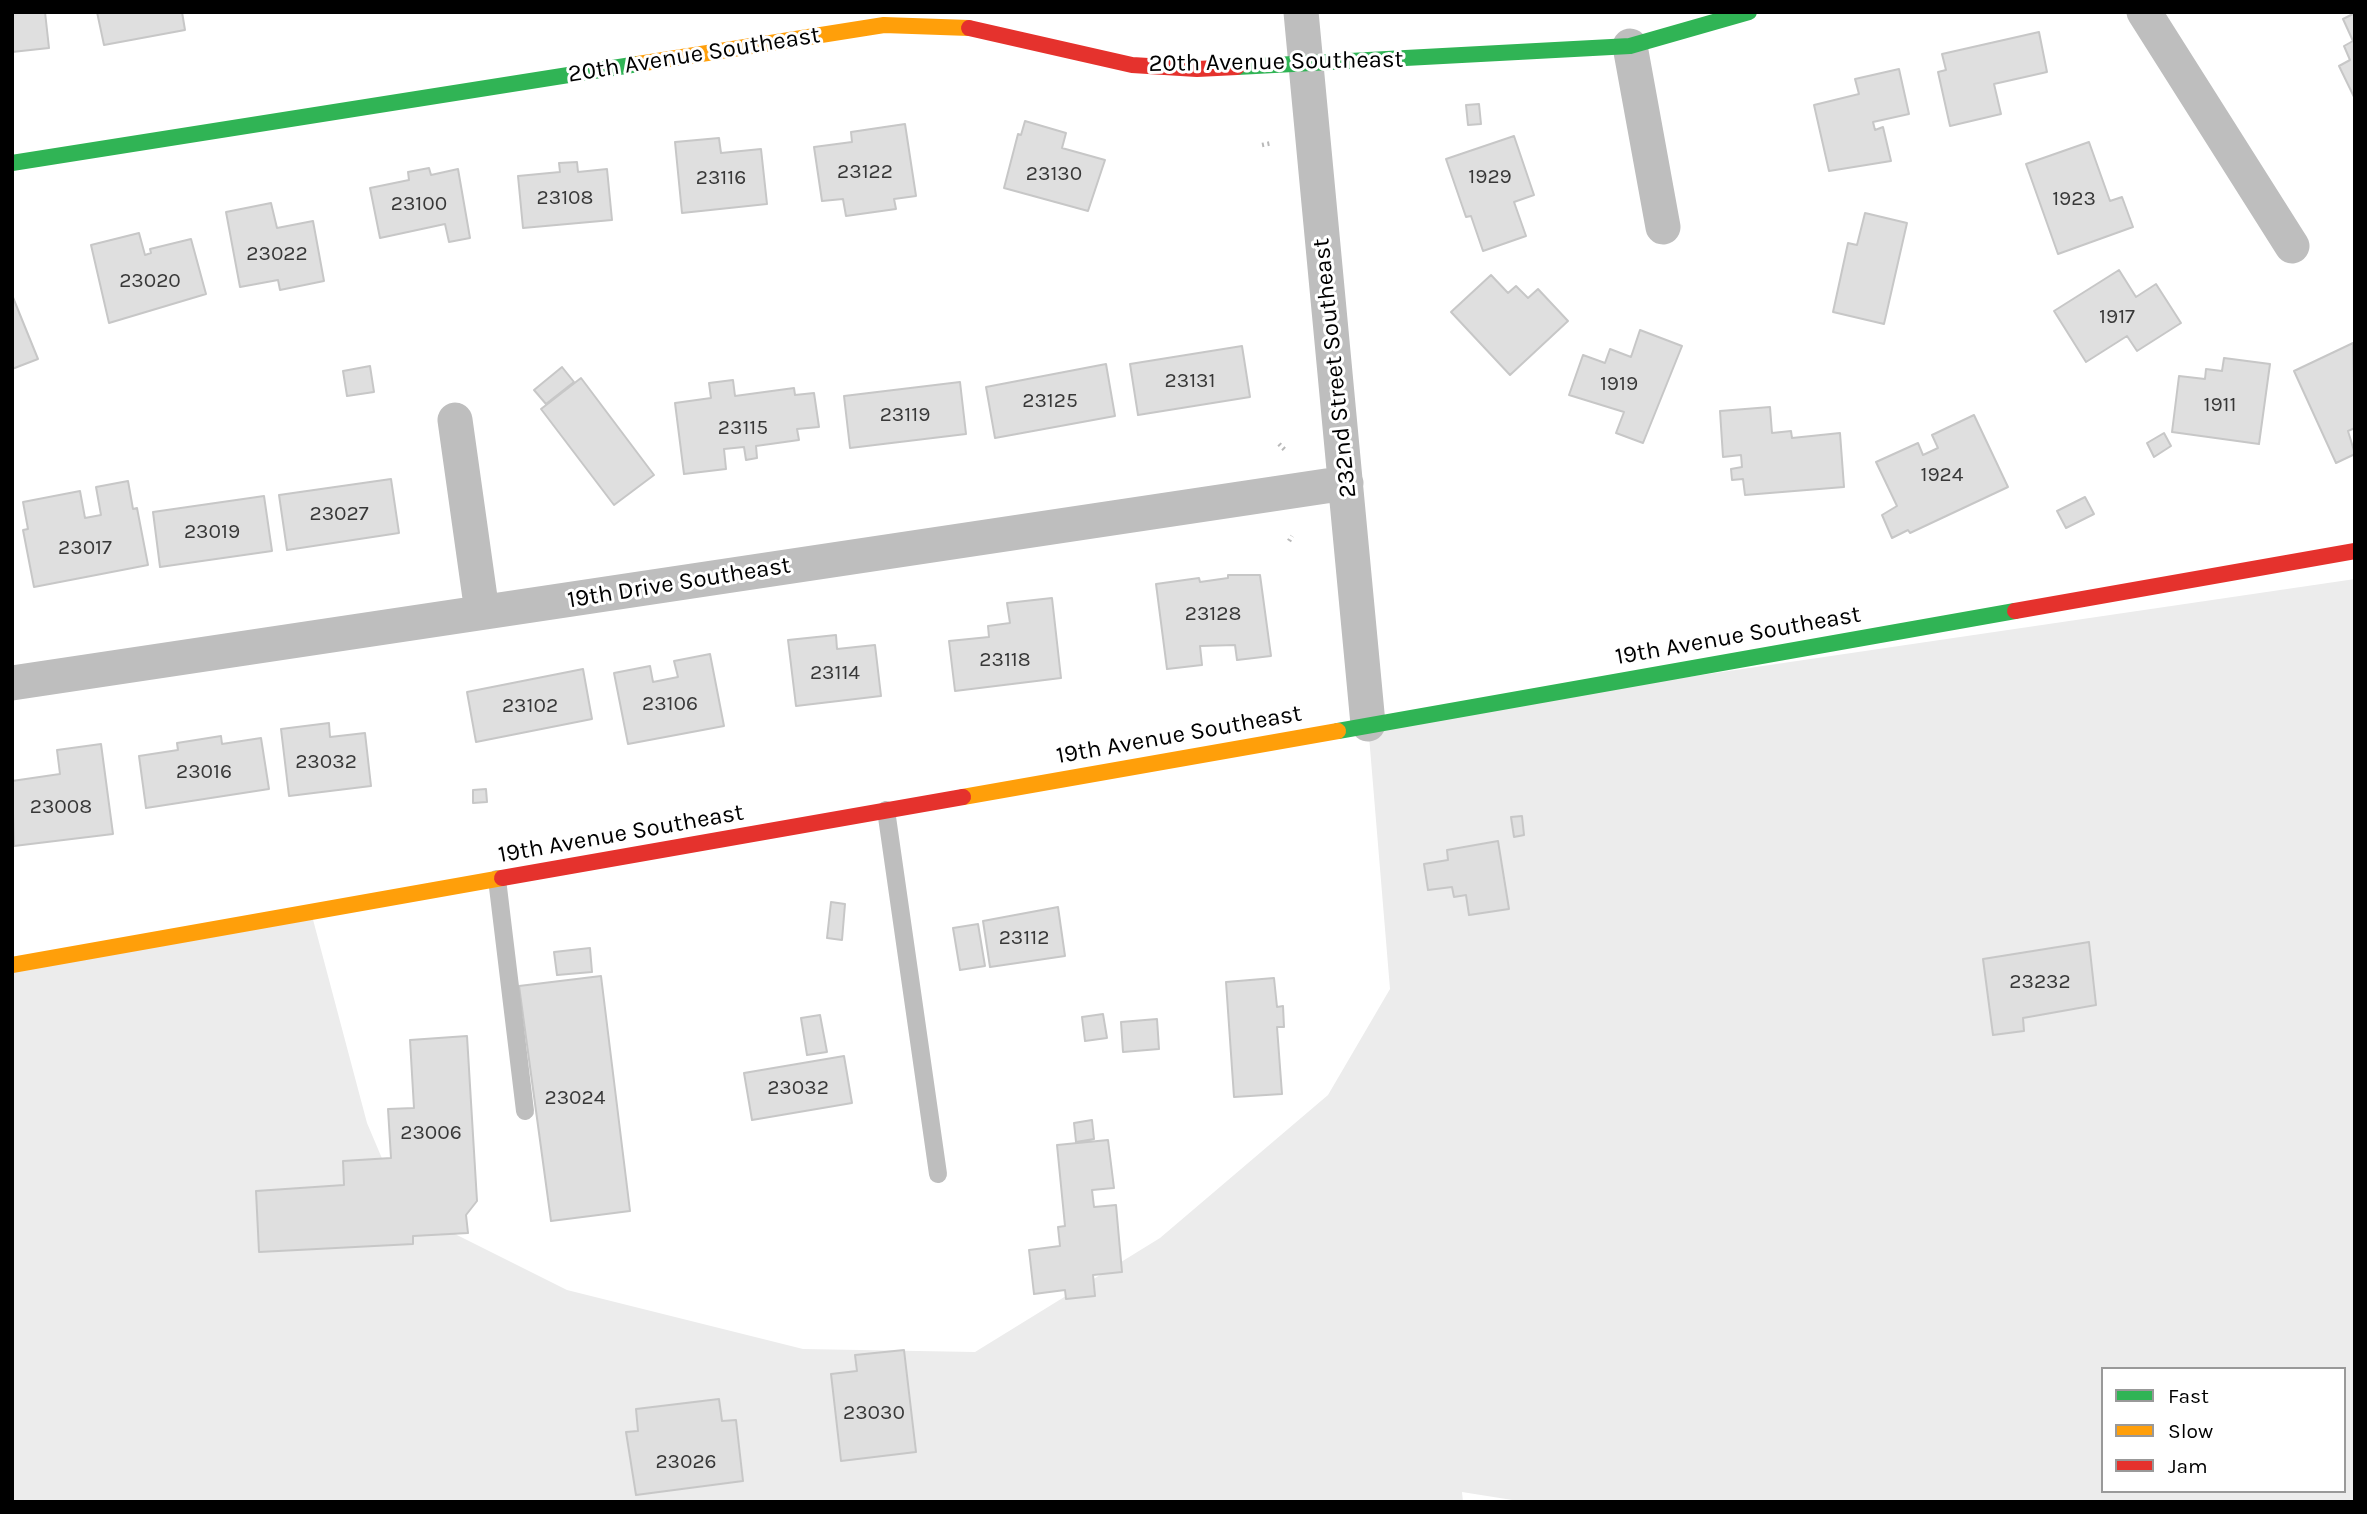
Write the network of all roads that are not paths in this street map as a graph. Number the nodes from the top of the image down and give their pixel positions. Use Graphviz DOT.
graph roads {
  1 [pos="1301,12"];
  2 [pos="1749,12"];
  3 [pos="2144,12"];
  4 [pos="1630,46"];
  5 [pos="1306,65"];
  6 [pos="12,163"];
  7 [pos="1663,227"];
  8 [pos="2292,246"];
  9 [pos="454,420"];
  10 [pos="1346,483"];
  11 [pos="2355,551"];
  12 [pos="482,612"];
  13 [pos="12,683"];
  14 [pos="1368,724"];
  15 [pos="886,810"];
  16 [pos="497,879"];
  17 [pos="12,965"];
  18 [pos="524,1111"];
  19 [pos="937,1174"];
  1 -- 5 [label="street, 232nd Street Southeast"];
  2 -- 4 [label="street, 20th Avenue Southeast"];
  3 -- 8 [label="street"];
  4 -- 5 [label="street, 20th Avenue Southeast"];
  4 -- 7 [label="street"];
  5 -- 6 [label="street, 20th Avenue Southeast"];
  5 -- 10 [label="street, 232nd Street Southeast"];
  9 -- 12 [label="street"];
  10 -- 12 [label="street, 19th Drive Southeast"];
  10 -- 14 [label="street, 232nd Street Southeast"];
  11 -- 14 [label="street, 19th Avenue Southeast"];
  12 -- 13 [label="street, 19th Drive Southeast"];
  14 -- 15 [label="street, 19th Avenue Southeast"];
  15 -- 16 [label="street, 19th Avenue Southeast"];
  15 -- 19 [label="lane"];
  16 -- 17 [label="street, 19th Avenue Southeast"];
  16 -- 18 [label="lane"];
}
